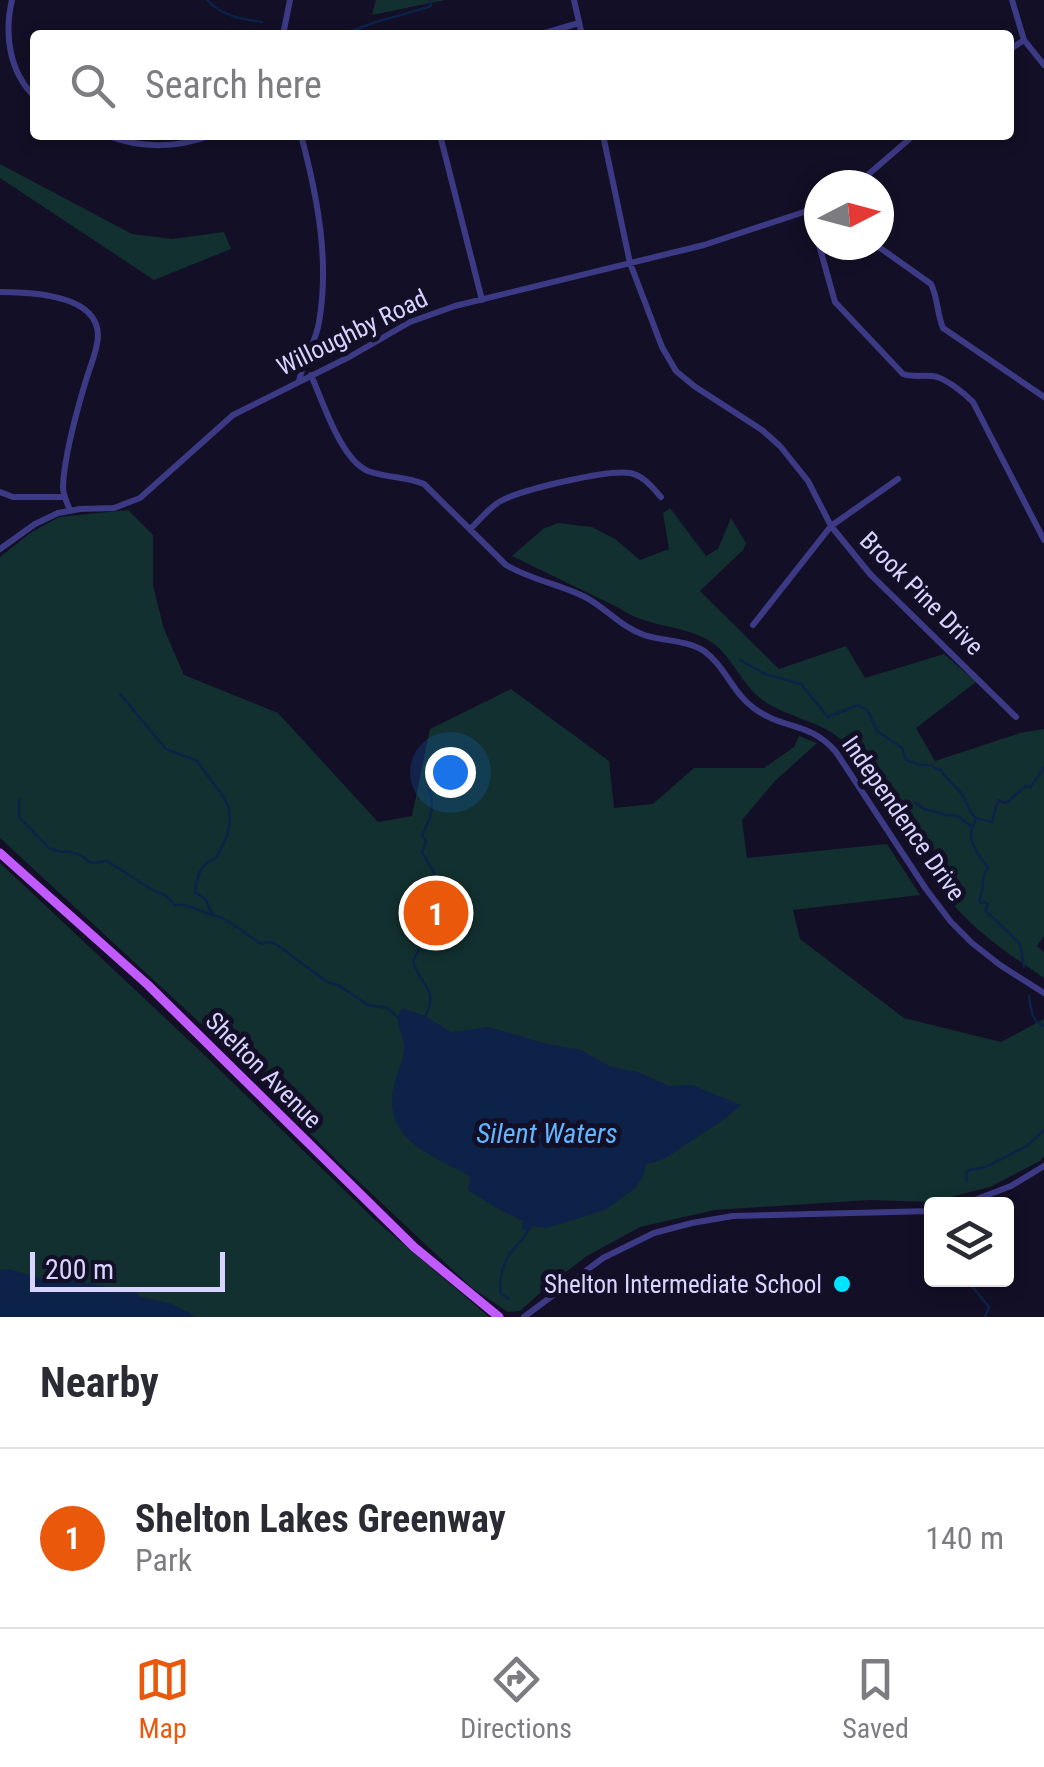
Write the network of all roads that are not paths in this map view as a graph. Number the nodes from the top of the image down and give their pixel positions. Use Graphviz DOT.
graph roads {
  1 [pos="12,0"];
  2 [pos="290,0"];
  3 [pos="574,0"];
  4 [pos="1012,0"];
  5 [pos="579,23"];
  6 [pos="284,30"];
  7 [pos="555,30"];
  8 [pos="581,30"];
  9 [pos="1024,40"];
  10 [pos="1014,47"];
  11 [pos="1044,65"];
  12 [pos="30,92"];
  13 [pos="122,140"];
  14 [pos="193,140"];
  15 [pos="302,140"];
  16 [pos="441,140"];
  17 [pos="604,140"];
  18 [pos="908,140"];
  19 [pos="873,170"];
  20 [pos="804,213"];
  21 [pos="894,258"];
  22 [pos="823,260"];
  23 [pos="630,263"];
  24 [pos="0,292"];
  25 [pos="482,300"];
  26 [pos="308,358"];
  27 [pos="314,374"];
  28 [pos="299,381"];
  29 [pos="1044,397"];
  30 [pos="898,479"];
  31 [pos="0,492"];
  32 [pos="64,497"];
  33 [pos="660,497"];
  34 [pos="70,510"];
  35 [pos="831,526"];
  36 [pos="470,529"];
  37 [pos="1044,540"];
  38 [pos="0,549"];
  39 [pos="753,625"];
  40 [pos="1016,717"];
  41 [pos="0,853"];
  42 [pos="1044,993"];
  43 [pos="1044,1166"];
  44 [pos="985,1197"];
  45 [pos="924,1211"];
  46 [pos="499,1317"];
  47 [pos="524,1317"];
  1 -- 12 [label="street"];
  2 -- 6 [label="street"];
  3 -- 5 [label="street"];
  4 -- 9 [label="street"];
  5 -- 7 [label="street"];
  5 -- 8 [label="street"];
  9 -- 10 [label="street"];
  9 -- 11 [label="street"];
  13 -- 14 [label="street"];
  15 -- 26 [label="street"];
  16 -- 25 [label="street"];
  17 -- 23 [label="street, Brook Pine Drive"];
  18 -- 19 [label="street"];
  20 -- 23 [label="street, Willoughby Road"];
  21 -- 29 [label="street"];
  22 -- 37 [label="street"];
  23 -- 25 [label="street, Willoughby Road"];
  23 -- 35 [label="street, Brook Pine Drive"];
  24 -- 32 [label="street"];
  25 -- 27 [label="street, Willoughby Road"];
  26 -- 27 [label="street, Independence Drive"];
  26 -- 28 [label="street"];
  27 -- 28 [label="street, Willoughby Road"];
  27 -- 36 [label="street, Independence Drive"];
  28 -- 34 [label="street, Willoughby Road"];
  30 -- 35 [label="street"];
  31 -- 32 [label="street"];
  32 -- 34 [label="street"];
  33 -- 36 [label="street"];
  34 -- 38 [label="street, Willoughby Road"];
  35 -- 39 [label="street"];
  35 -- 40 [label="street, Brook Pine Drive"];
  36 -- 42 [label="street, Independence Drive"];
  41 -- 46 [label="main road, Shelton Avenue"];
  43 -- 44 [label="street"];
  45 -- 47 [label="street"];
}
